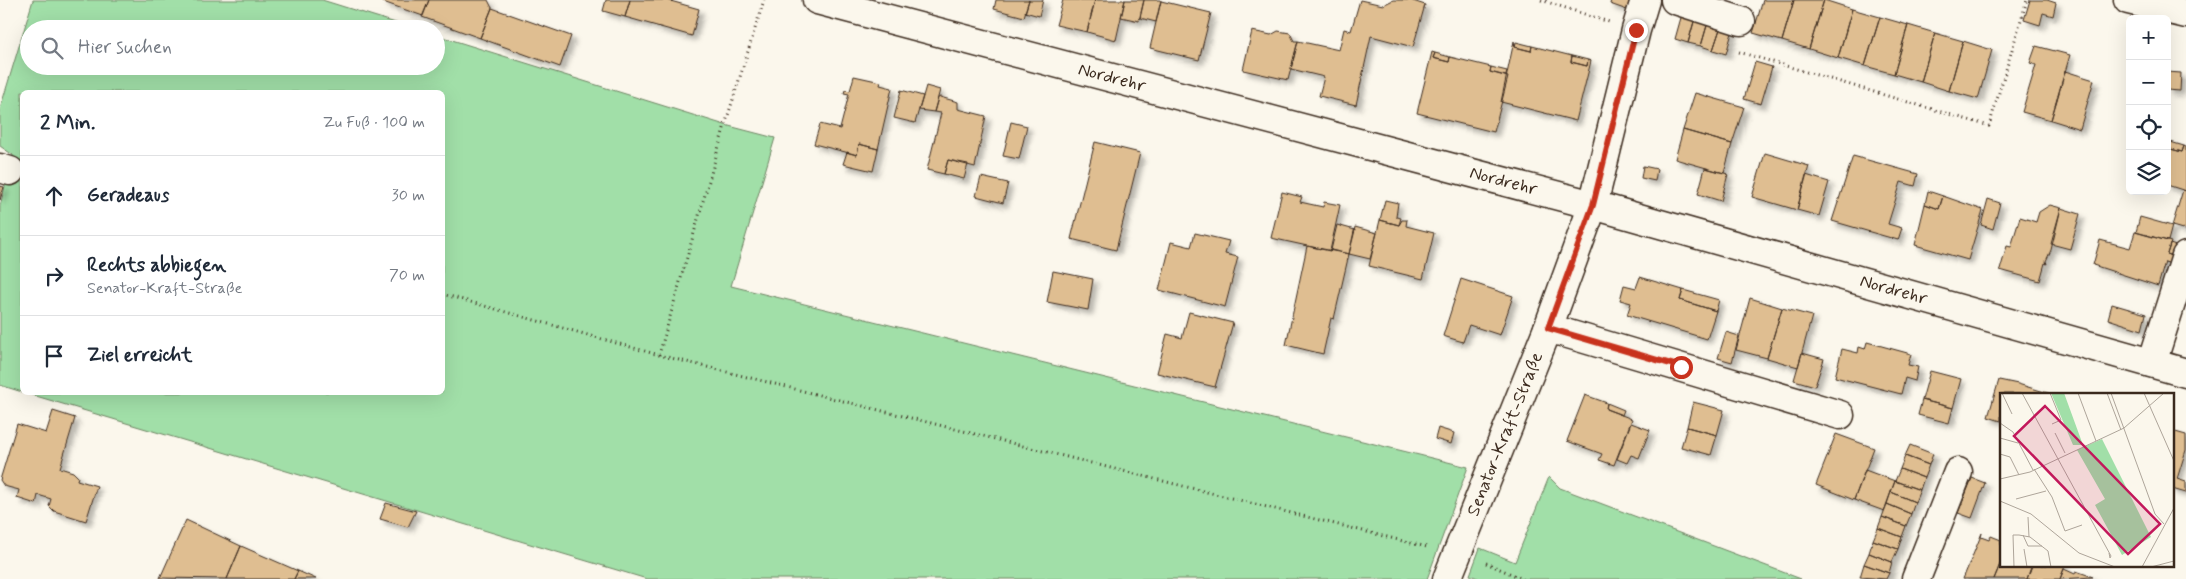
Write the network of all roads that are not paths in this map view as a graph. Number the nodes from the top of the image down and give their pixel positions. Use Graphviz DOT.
graph roads {
  1 [pos="817,0"];
  2 [pos="1646,0"];
  3 [pos="1675,0"];
  4 [pos="2128,0"];
  5 [pos="2186,14"];
  6 [pos="1740,21"];
  7 [pos="1593,205"];
  8 [pos="2186,256"];
  9 [pos="1548,328"];
  10 [pos="2152,363"];
  11 [pos="2186,373"];
  12 [pos="1840,415"];
  13 [pos="1958,472"];
  14 [pos="1454,562"];
  15 [pos="1916,579"];
  1 -- 7 [label="street, Nordrehr"];
  2 -- 7 [label="street, Senator-Kraft-Straße"];
  3 -- 6 [label="street"];
  4 -- 5 [label="street"];
  7 -- 9 [label="street, Senator-Kraft-Straße"];
  7 -- 10 [label="street, Nordrehr"];
  8 -- 10 [label="street"];
  9 -- 12 [label="street"];
  9 -- 14 [label="street, Senator-Kraft-Straße"];
  10 -- 11 [label="street, Nordrehr"];
  13 -- 15 [label="street"];
}
